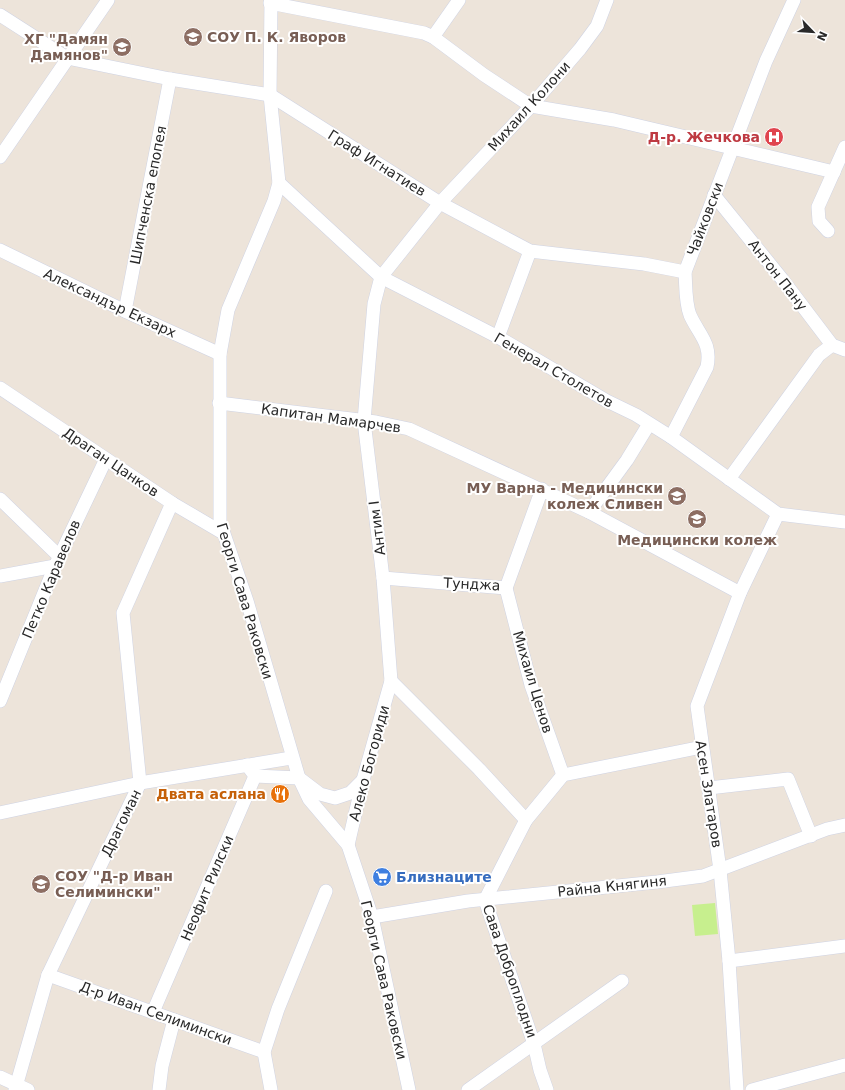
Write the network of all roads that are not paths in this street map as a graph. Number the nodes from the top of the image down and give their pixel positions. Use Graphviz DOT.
graph roads {
  1 [pos="108,0"];
  2 [pos="459,0"];
  3 [pos="607,0"];
  4 [pos="794,0"];
  5 [pos="271,2"];
  6 [pos="0,15"];
  7 [pos="433,37"];
  8 [pos="66,58"];
  9 [pos="170,79"];
  10 [pos="270,95"];
  11 [pos="531,106"];
  12 [pos="845,147"];
  13 [pos="733,148"];
  14 [pos="0,158"];
  15 [pos="834,172"];
  16 [pos="279,183"];
  17 [pos="714,195"];
  18 [pos="440,203"];
  19 [pos="828,231"];
  20 [pos="0,250"];
  21 [pos="530,251"];
  22 [pos="685,272"];
  23 [pos="381,277"];
  24 [pos="125,311"];
  25 [pos="498,337"];
  26 [pos="832,345"];
  27 [pos="845,350"];
  28 [pos="220,354"];
  29 [pos="0,388"];
  30 [pos="219,403"];
  31 [pos="364,421"];
  32 [pos="649,424"];
  33 [pos="671,437"];
  34 [pos="106,458"];
  35 [pos="729,479"];
  36 [pos="542,489"];
  37 [pos="0,499"];
  38 [pos="172,503"];
  39 [pos="589,512"];
  40 [pos="778,514"];
  41 [pos="845,522"];
  42 [pos="223,533"];
  43 [pos="57,561"];
  44 [pos="0,576"];
  45 [pos="383,578"];
  46 [pos="506,588"];
  47 [pos="740,593"];
  48 [pos="391,681"];
  49 [pos="0,701"];
  50 [pos="702,747"];
  51 [pos="291,758"];
  52 [pos="251,771"];
  53 [pos="563,775"];
  54 [pos="299,778"];
  55 [pos="363,780"];
  56 [pos="140,783"];
  57 [pos="709,788"];
  58 [pos="0,813"];
  59 [pos="526,820"];
  60 [pos="845,825"];
  61 [pos="811,836"];
  62 [pos="348,845"];
  63 [pos="720,870"];
  64 [pos="326,891"];
  65 [pos="485,900"];
  66 [pos="372,917"];
  67 [pos="845,946"];
  68 [pos="729,961"];
  69 [pos="48,975"];
  70 [pos="622,981"];
  71 [pos="153,1012"];
  72 [pos="174,1020"];
  73 [pos="534,1044"];
  74 [pos="264,1052"];
  75 [pos="845,1065"];
  76 [pos="0,1077"];
  77 [pos="20,1088"];
  78 [pos="159,1090"];
  79 [pos="271,1090"];
  80 [pos="408,1090"];
  81 [pos="468,1090"];
  82 [pos="547,1090"];
  83 [pos="737,1090"];
  84 [pos="752,1090"];
  1 -- 8 [label="street"];
  2 -- 7 [label="street"];
  3 -- 11 [label="street, Михаил Колони"];
  4 -- 13 [label="street, Чайковски"];
  5 -- 7 [label="street"];
  5 -- 10 [label="street, Георги Сава Раковски"];
  6 -- 8 [label="street"];
  7 -- 11 [label="street"];
  8 -- 9 [label="street, Граф Игнатиев"];
  8 -- 14 [label="street"];
  9 -- 10 [label="street, Граф Игнатиев"];
  9 -- 24 [label="street, Шипченска епопея"];
  10 -- 16 [label="street, Георги Сава Раковски"];
  10 -- 18 [label="street, Граф Игнатиев"];
  11 -- 13 [label="street"];
  11 -- 18 [label="street, Михаил Колони"];
  12 -- 15 [label="street"];
  13 -- 15 [label="street"];
  13 -- 17 [label="street, Чайковски"];
  15 -- 19 [label="street"];
  16 -- 23 [label="street, Генерал Столетов"];
  16 -- 28 [label="street, Георги Сава Раковски"];
  17 -- 22 [label="street, Чайковски"];
  17 -- 26 [label="street, Антон Пану"];
  18 -- 21 [label="street, Граф Игнатиев"];
  18 -- 23 [label="street, Антим I"];
  20 -- 24 [label="street, Александър Екзарх"];
  21 -- 22 [label="street, Граф Игнатиев"];
  21 -- 25 [label="street"];
  22 -- 33 [label="street, Чайковски"];
  23 -- 25 [label="street, Генерал Столетов"];
  23 -- 31 [label="street, Антим I"];
  24 -- 28 [label="street, Александър Екзарх"];
  25 -- 32 [label="street, Генерал Столетов"];
  26 -- 27 [label="street"];
  26 -- 35 [label="street"];
  28 -- 30 [label="street, Георги Сава Раковски"];
  29 -- 34 [label="street, Драган Цанков"];
  30 -- 31 [label="street, Капитан Мамарчев"];
  30 -- 42 [label="street, Георги Сава Раковски"];
  31 -- 36 [label="street, Капитан Мамарчев"];
  31 -- 45 [label="street, Антим I"];
  32 -- 33 [label="street, Генерал Столетов"];
  32 -- 39 [label="street"];
  33 -- 35 [label="street, Генерал Столетов"];
  34 -- 38 [label="street, Драган Цанков"];
  34 -- 43 [label="street, Петко Каравелов"];
  35 -- 40 [label="street, Генерал Столетов"];
  36 -- 39 [label="street, Капитан Мамарчев"];
  36 -- 46 [label="street, Тунджа"];
  37 -- 43 [label="street"];
  38 -- 42 [label="street, Драган Цанков"];
  38 -- 56 [label="street, Драгоман"];
  39 -- 47 [label="street, Капитан Мамарчев"];
  40 -- 41 [label="street, Генерал Столетов"];
  40 -- 47 [label="street, Асен Златаров"];
  42 -- 51 [label="street, Георги Сава Раковски"];
  43 -- 44 [label="street"];
  43 -- 49 [label="street, Петко Каравелов"];
  45 -- 46 [label="street, Тунджа"];
  45 -- 48 [label="street, Антим I"];
  46 -- 53 [label="street, Михаил Ценов"];
  47 -- 50 [label="street, Асен Златаров"];
  48 -- 55 [label="street, Алеко Богориди"];
  48 -- 59 [label="street"];
  50 -- 53 [label="street"];
  50 -- 57 [label="street, Асен Златаров"];
  51 -- 52 [label="street"];
  51 -- 54 [label="street, Георги Сава Раковски"];
  52 -- 54 [label="street"];
  52 -- 56 [label="street"];
  52 -- 71 [label="street, Неофит Рилски"];
  53 -- 59 [label="street, Сава Доброплодни"];
  54 -- 55 [label="street"];
  54 -- 62 [label="street, Георги Сава Раковски"];
  55 -- 62 [label="street, Алеко Богориди"];
  56 -- 58 [label="street"];
  56 -- 69 [label="street, Драгоман"];
  57 -- 61 [label="street"];
  57 -- 63 [label="street, Асен Златаров"];
  59 -- 65 [label="street, Сава Доброплодни"];
  60 -- 61 [label="street, Райна Княгиня"];
  61 -- 63 [label="street, Райна Княгиня"];
  62 -- 66 [label="street, Георги Сава Раковски"];
  63 -- 65 [label="street, Райна Княгиня"];
  63 -- 68 [label="street, Асен Златаров"];
  64 -- 74 [label="street"];
  65 -- 66 [label="street, Райна Княгиня"];
  65 -- 73 [label="street, Сава Доброплодни"];
  66 -- 80 [label="street, Георги Сава Раковски"];
  67 -- 68 [label="street"];
  68 -- 83 [label="street, Асен Златаров"];
  69 -- 71 [label="street, Д-р Иван Селимински"];
  69 -- 77 [label="street, Драгоман"];
  70 -- 73 [label="street"];
  71 -- 72 [label="street, Д-р Иван Селимински"];
  72 -- 74 [label="street, Д-р Иван Селимински"];
  72 -- 78 [label="street"];
  73 -- 81 [label="street"];
  73 -- 82 [label="street, Сава Доброплодни"];
  74 -- 79 [label="street"];
  75 -- 84 [label="street"];
  76 -- 77 [label="street"];
}
